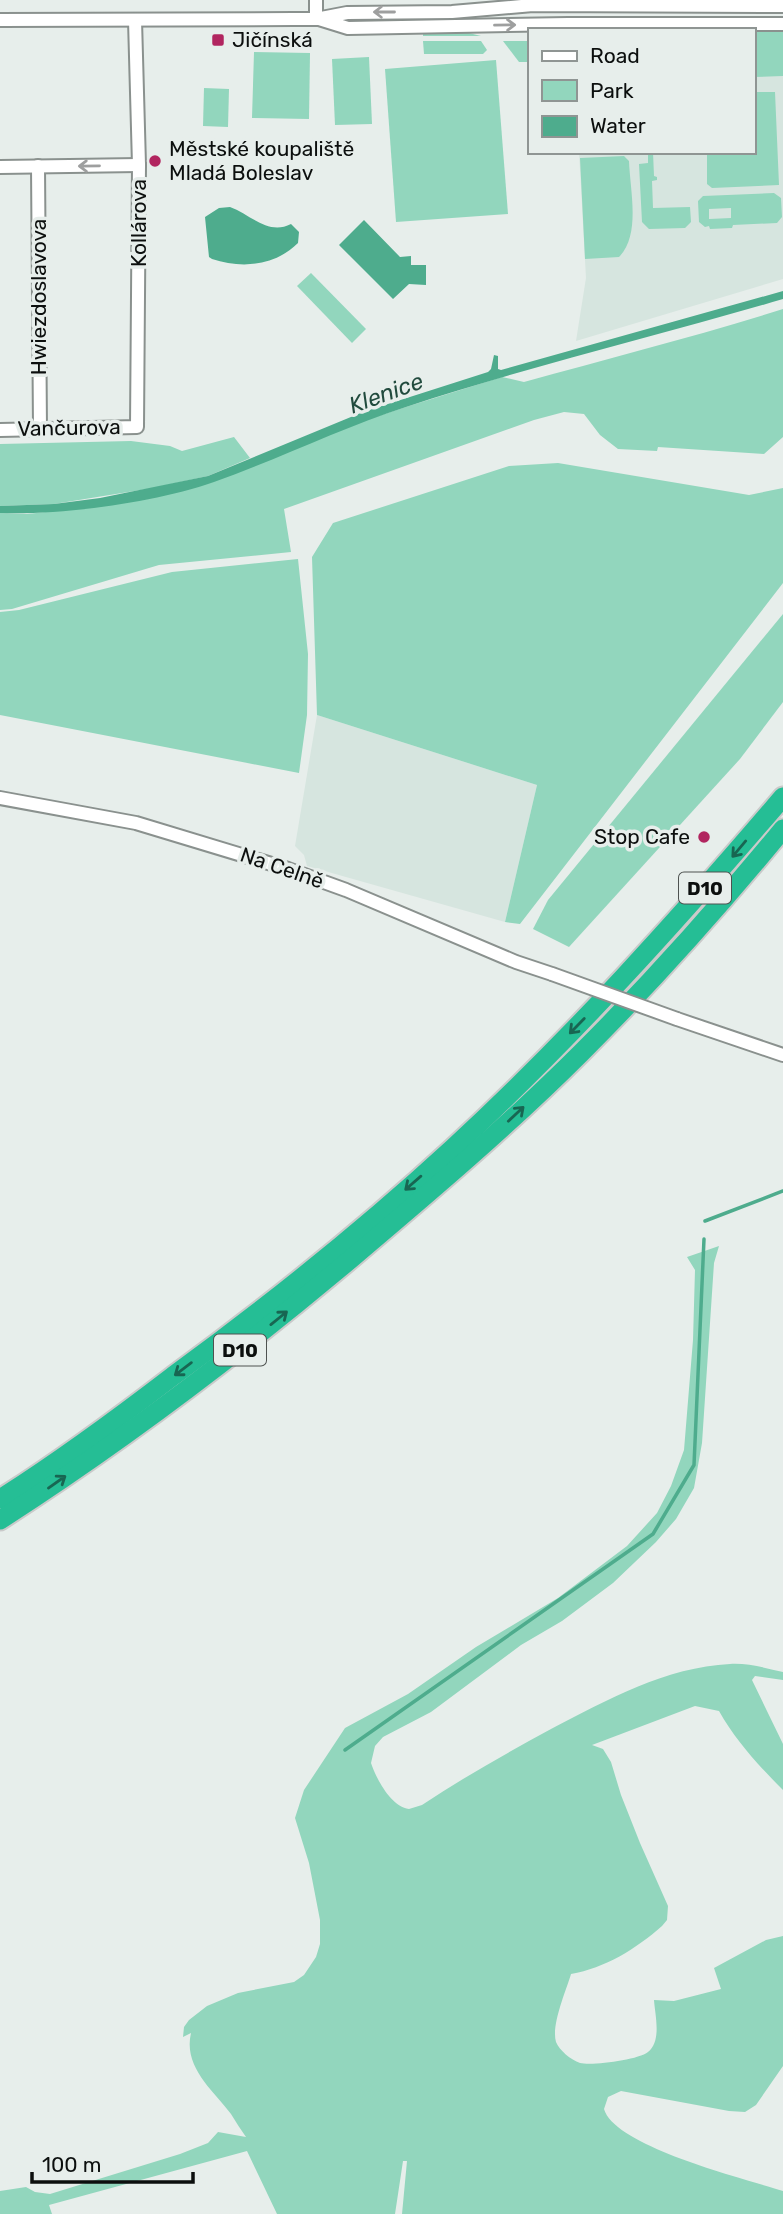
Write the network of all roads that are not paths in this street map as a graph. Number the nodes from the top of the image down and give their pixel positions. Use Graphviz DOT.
graph roads {
  1 [pos="316,0"];
  2 [pos="592,3"];
  3 [pos="783,6"];
  4 [pos="316,19"];
  5 [pos="0,20"];
  6 [pos="135,20"];
  7 [pos="590,24"];
  8 [pos="783,24"];
  9 [pos="139,165"];
  10 [pos="38,166"];
  11 [pos="0,167"];
  12 [pos="137,427"];
  13 [pos="40,428"];
  14 [pos="0,430"];
  15 [pos="783,797"];
  16 [pos="0,798"];
  17 [pos="783,829"];
  18 [pos="783,1055"];
  19 [pos="0,1499"];
  20 [pos="0,1520"];
  1 -- 4 [label="street"];
  2 -- 3 [label="street"];
  2 -- 4 [label="street, one-way"];
  2 -- 7 [label="street"];
  4 -- 6 [label="street"];
  4 -- 7 [label="street, one-way"];
  5 -- 6 [label="street"];
  6 -- 9 [label="street, Kollárova"];
  7 -- 8 [label="street"];
  9 -- 10 [label="street, one-way"];
  9 -- 12 [label="street, Kollárova"];
  10 -- 11 [label="street"];
  10 -- 13 [label="street, Hwiezdoslavova"];
  12 -- 13 [label="street, Vančurova"];
  13 -- 14 [label="street, Vančurova"];
  15 -- 19 [label="highway, D10, one-way"];
  16 -- 18 [label="street, Na Celně, bridge"];
  20 -- 17 [label="highway, D10, one-way"];
}
